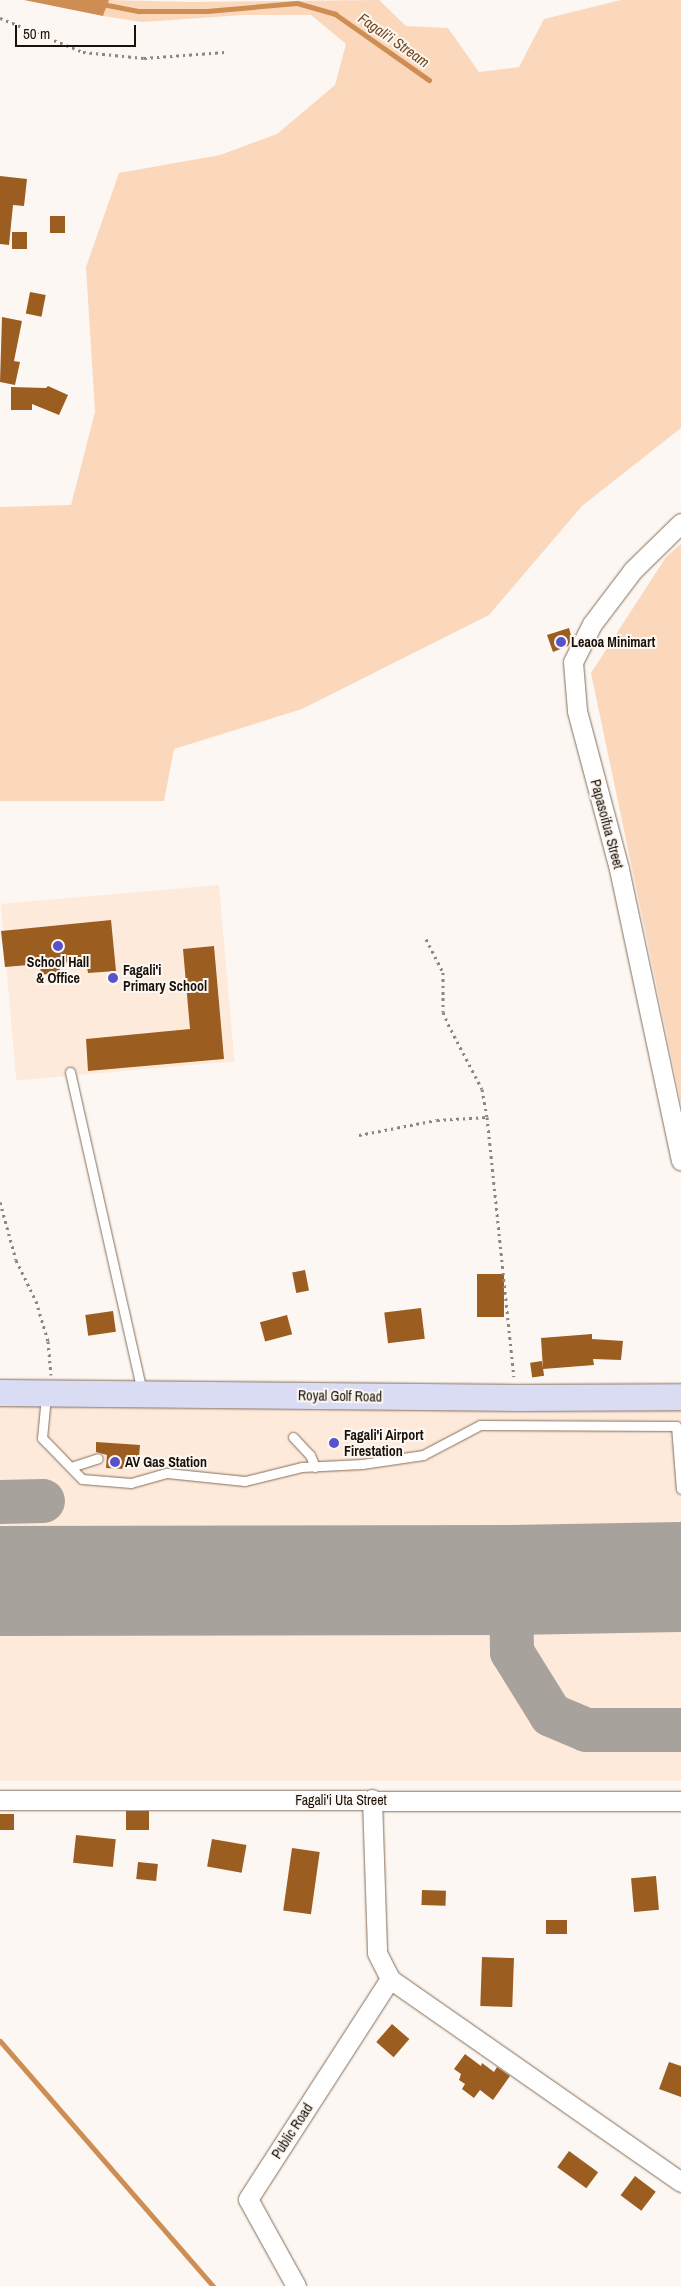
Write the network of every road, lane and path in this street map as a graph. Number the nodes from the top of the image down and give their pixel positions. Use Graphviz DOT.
graph roads {
  1 [pos="0,18"];
  2 [pos="225,52"];
  3 [pos="681,523"];
  4 [pos="426,940"];
  5 [pos="70,1072"];
  6 [pos="488,1117"];
  7 [pos="359,1135"];
  8 [pos="681,1160"];
  9 [pos="0,1202"];
  10 [pos="0,1393"];
  11 [pos="49,1393"];
  12 [pos="143,1394"];
  13 [pos="681,1396"];
  14 [pos="516,1398"];
  15 [pos="679,1426"];
  16 [pos="294,1437"];
  17 [pos="98,1458"];
  18 [pos="71,1467"];
  19 [pos="315,1467"];
  20 [pos="681,1489"];
  21 [pos="0,1800"];
  22 [pos="372,1800"];
  23 [pos="681,1800"];
  24 [pos="390,1979"];
  25 [pos="681,2182"];
  26 [pos="296,2286"];
  1 -- 2 [label="path"];
  3 -- 8 [label="street, Papasoifua Street"];
  4 -- 6 [label="path"];
  5 -- 12 [label="lane"];
  6 -- 7 [label="path"];
  6 -- 14 [label="path"];
  9 -- 11 [label="path"];
  10 -- 11 [label="main road, Royal Golf Road"];
  11 -- 12 [label="main road, Royal Golf Road"];
  11 -- 18 [label="lane"];
  12 -- 14 [label="main road, Royal Golf Road"];
  13 -- 14 [label="main road, Royal Golf Road"];
  15 -- 19 [label="lane"];
  15 -- 20 [label="lane"];
  16 -- 19 [label="lane"];
  17 -- 18 [label="lane"];
  18 -- 19 [label="lane"];
  21 -- 22 [label="street, Fagali'i Uta Street"];
  22 -- 23 [label="street, Fagali'i Uta Street"];
  22 -- 24 [label="street"];
  24 -- 25 [label="street"];
  24 -- 26 [label="street, Public Road"];
}
